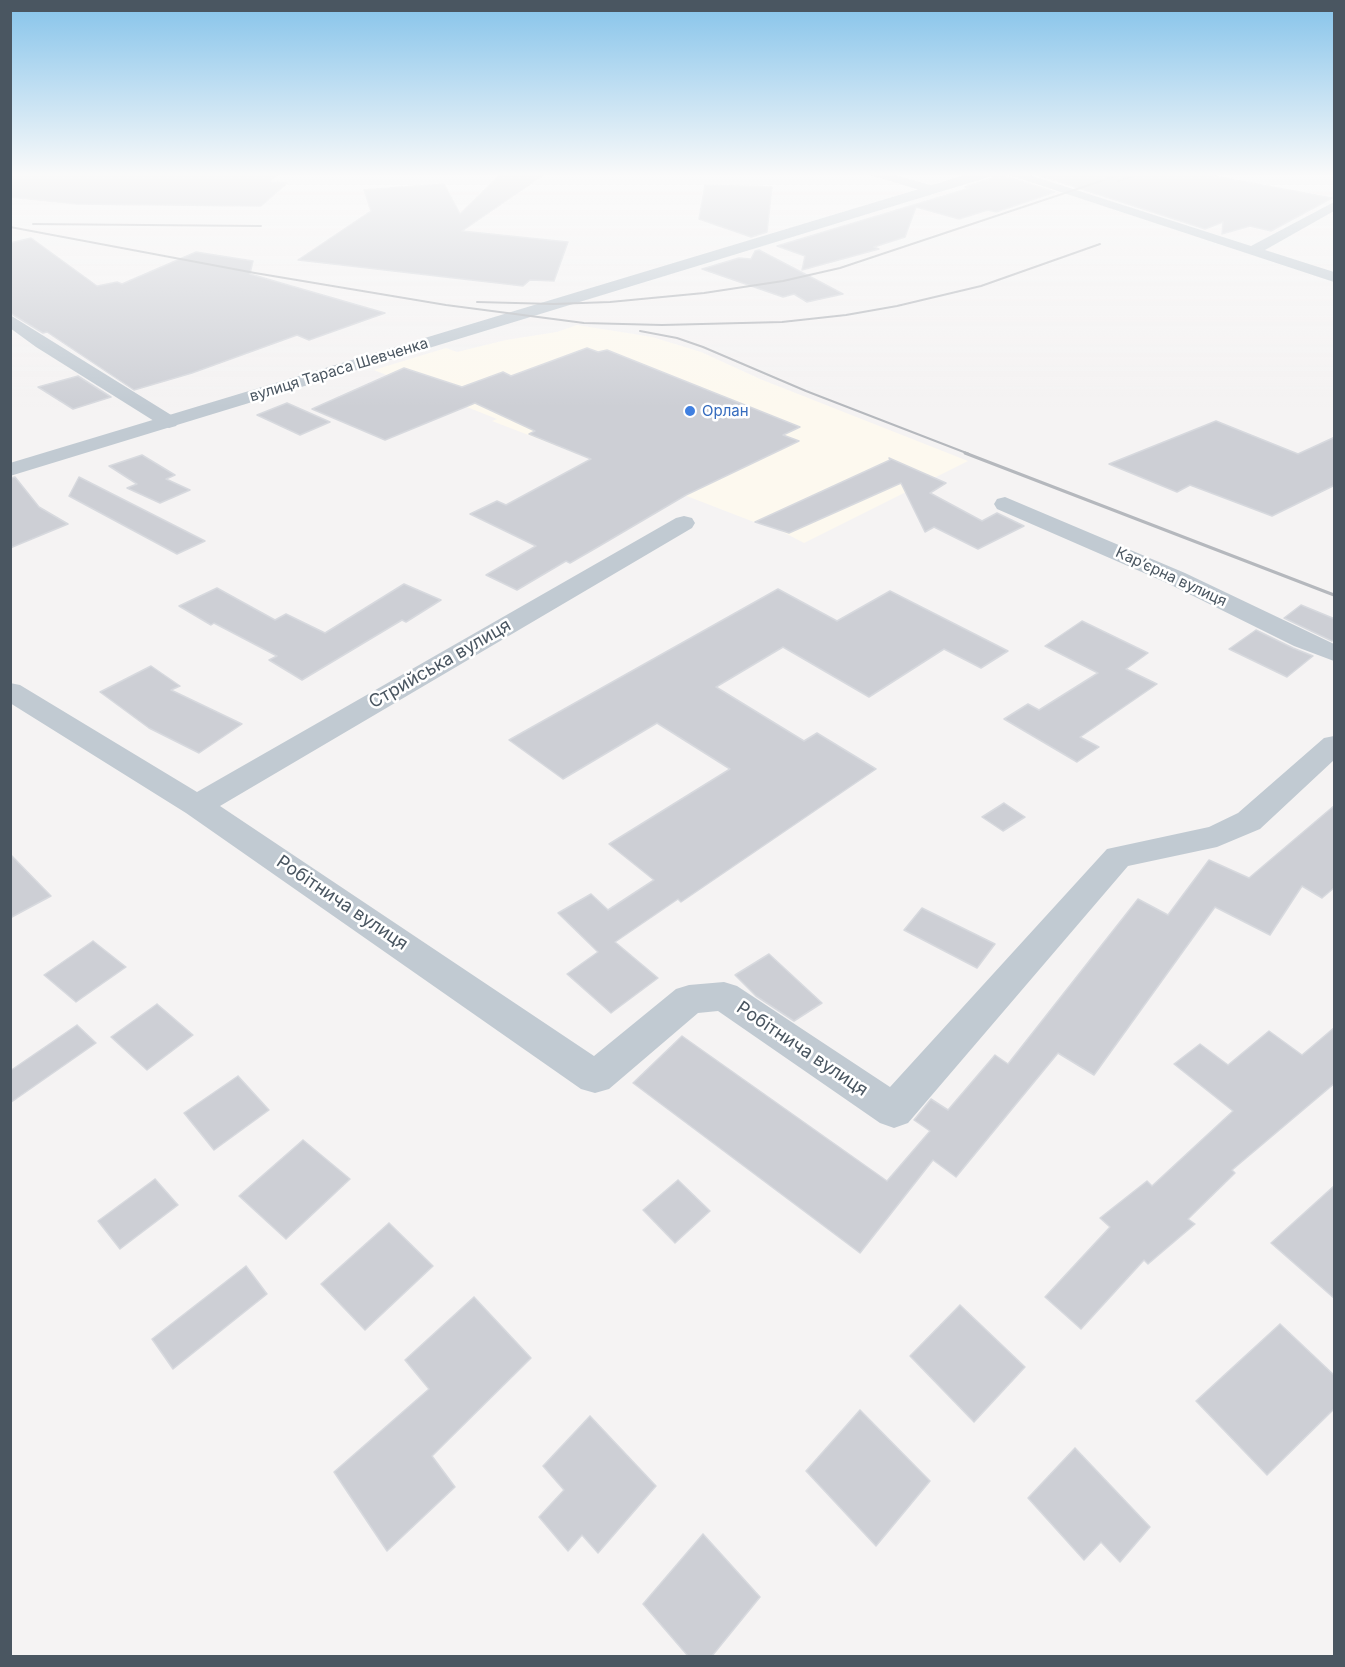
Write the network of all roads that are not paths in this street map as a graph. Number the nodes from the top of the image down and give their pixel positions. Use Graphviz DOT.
graph roads {
  1 [pos="731,251"];
  2 [pos="1252,251"];
  3 [pos="1335,277"];
  4 [pos="10,320"];
  5 [pos="169,422"];
  6 [pos="10,470"];
  7 [pos="1005,504"];
  8 [pos="684,523"];
  9 [pos="1335,653"];
  10 [pos="10,691"];
  11 [pos="1335,745"];
  12 [pos="197,806"];
  1 -- 5 [label="street, вулиця Тараса Шевченка"];
  2 -- 3 [label="street"];
  4 -- 5 [label="street"];
  5 -- 6 [label="street, вулиця Тараса Шевченка"];
  7 -- 9 [label="street, Карʼєрна вулиця"];
  8 -- 12 [label="street, Стрийська вулиця"];
  10 -- 12 [label="street, Робітнича вулиця"];
  11 -- 12 [label="street, Робітнича вулиця"];
}
